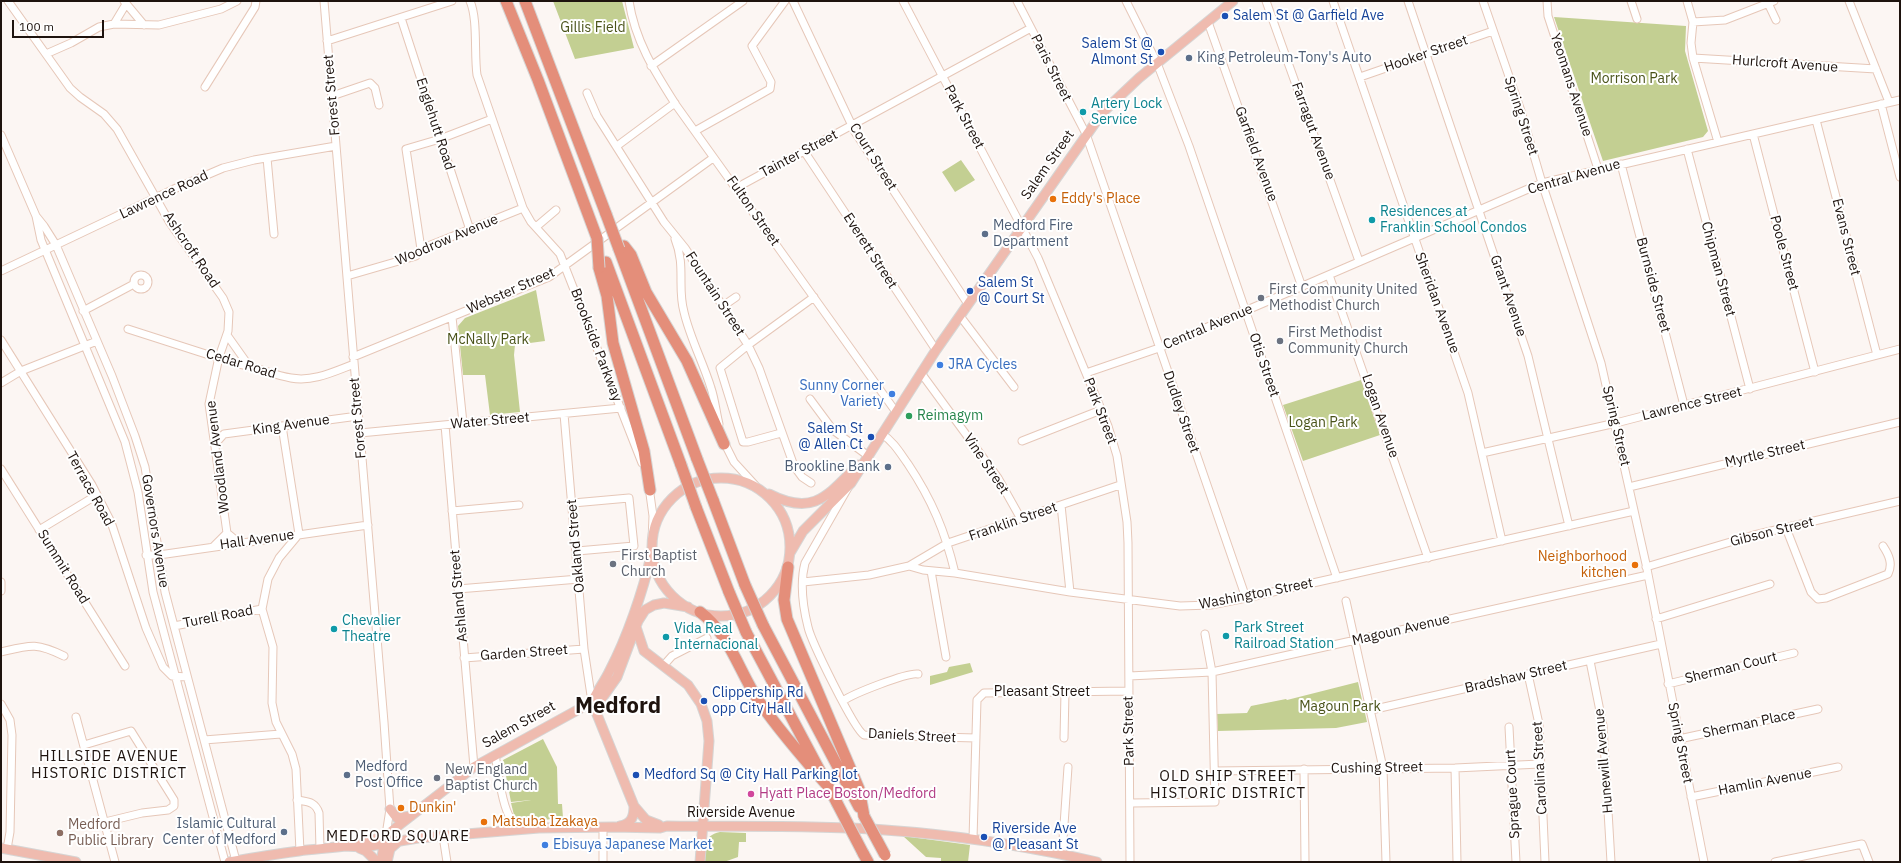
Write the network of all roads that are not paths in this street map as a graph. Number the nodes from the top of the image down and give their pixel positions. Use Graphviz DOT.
graph roads {
  1 [pos="8,1"];
  2 [pos="237,1"];
  3 [pos="256,1"];
  4 [pos="324,1"];
  5 [pos="452,1"];
  6 [pos="470,1"];
  7 [pos="506,1"];
  8 [pos="525,1"];
  9 [pos="629,1"];
  10 [pos="744,1"];
  11 [pos="785,1"];
  12 [pos="792,1"];
  13 [pos="904,1"];
  14 [pos="1017,1"];
  15 [pos="1126,1"];
  16 [pos="1234,1"];
  17 [pos="1266,1"];
  18 [pos="1333,1"];
  19 [pos="1408,1"];
  20 [pos="1483,1"];
  21 [pos="1547,1"];
  22 [pos="1632,1"];
  23 [pos="1687,1"];
  24 [pos="1848,1"];
  25 [pos="125,2"];
  26 [pos="1770,2"];
  27 [pos="401,18"];
  28 [pos="1637,19"];
  29 [pos="1776,20"];
  30 [pos="1208,22"];
  31 [pos="1693,22"];
  32 [pos="114,24"];
  33 [pos="144,25"];
  34 [pos="1031,28"];
  35 [pos="1493,31"];
  36 [pos="327,41"];
  37 [pos="46,54"];
  38 [pos="1426,54"];
  39 [pos="1693,58"];
  40 [pos="1157,63"];
  41 [pos="651,66"];
  42 [pos="1876,70"];
  43 [pos="942,76"];
  44 [pos="1360,77"];
  45 [pos="205,87"];
  46 [pos="587,93"];
  47 [pos="332,96"];
  48 [pos="1900,100"];
  49 [pos="1889,102"];
  50 [pos="675,103"];
  51 [pos="1881,104"];
  52 [pos="379,105"];
  53 [pos="492,119"];
  54 [pos="1816,120"];
  55 [pos="853,125"];
  56 [pos="695,131"];
  57 [pos="1086,134"];
  58 [pos="1753,134"];
  59 [pos="1,135"];
  60 [pos="440,139"];
  61 [pos="1718,142"];
  62 [pos="336,146"];
  63 [pos="617,146"];
  64 [pos="1687,149"];
  65 [pos="804,151"];
  66 [pos="267,158"];
  67 [pos="713,158"];
  68 [pos="1621,164"];
  69 [pos="1598,169"];
  70 [pos="1900,177"];
  71 [pos="1542,184"];
  72 [pos="736,188"];
  73 [pos="157,197"];
  74 [pos="653,202"];
  75 [pos="523,208"];
  76 [pos="556,210"];
  77 [pos="1479,211"];
  78 [pos="36,216"];
  79 [pos="664,222"];
  80 [pos="536,227"];
  81 [pos="1022,227"];
  82 [pos="470,230"];
  83 [pos="274,234"];
  84 [pos="1414,238"];
  85 [pos="56,245"];
  86 [pos="622,247"];
  87 [pos="421,249"];
  88 [pos="45,250"];
  89 [pos="1359,261"];
  90 [pos="602,265"];
  91 [pos="566,266"];
  92 [pos="1,271"];
  93 [pos="1329,275"];
  94 [pos="347,276"];
  95 [pos="134,284"];
  96 [pos="1302,287"];
  97 [pos="736,297"];
  98 [pos="814,297"];
  99 [pos="968,304"];
  100 [pos="723,306"];
  101 [pos="83,311"];
  102 [pos="1245,311"];
  103 [pos="960,316"];
  104 [pos="452,317"];
  105 [pos="128,329"];
  106 [pos="227,335"];
  107 [pos="1,340"];
  108 [pos="97,341"];
  109 [pos="85,345"];
  110 [pos="748,345"];
  111 [pos="1159,348"];
  112 [pos="1900,349"];
  113 [pos="936,350"];
  114 [pos="1877,355"];
  115 [pos="219,357"];
  116 [pos="353,360"];
  117 [pos="249,366"];
  118 [pos="21,372"];
  119 [pos="1815,372"];
  120 [pos="921,373"];
  121 [pos="1086,373"];
  122 [pos="1,383"];
  123 [pos="1014,387"];
  124 [pos="1750,389"];
  125 [pos="810,399"];
  126 [pos="1684,405"];
  127 [pos="620,408"];
  128 [pos="1101,410"];
  129 [pos="896,412"];
  130 [pos="564,414"];
  131 [pos="358,416"];
  132 [pos="1900,422"];
  133 [pos="463,423"];
  134 [pos="1616,423"];
  135 [pos="213,425"];
  136 [pos="445,425"];
  137 [pos="282,426"];
  138 [pos="360,433"];
  139 [pos="781,433"];
  140 [pos="224,434"];
  141 [pos="882,434"];
  142 [pos="1549,438"];
  143 [pos="1022,441"];
  144 [pos="215,444"];
  145 [pos="724,444"];
  146 [pos="1482,453"];
  147 [pos="867,455"];
  148 [pos="1,469"];
  149 [pos="851,482"];
  150 [pos="811,483"];
  151 [pos="755,484"];
  152 [pos="1120,485"];
  153 [pos="1629,487"];
  154 [pos="650,490"];
  155 [pos="766,492"];
  156 [pos="97,495"];
  157 [pos="1900,501"];
  158 [pos="572,503"];
  159 [pos="519,505"];
  160 [pos="1061,505"];
  161 [pos="452,511"];
  162 [pos="1634,511"];
  163 [pos="1021,519"];
  164 [pos="368,525"];
  165 [pos="1569,526"];
  166 [pos="1786,528"];
  167 [pos="39,530"];
  168 [pos="228,533"];
  169 [pos="299,534"];
  170 [pos="652,541"];
  171 [pos="1502,541"];
  172 [pos="239,543"];
  173 [pos="948,543"];
  174 [pos="1883,546"];
  175 [pos="213,547"];
  176 [pos="577,551"];
  177 [pos="652,551"];
  178 [pos="790,553"];
  179 [pos="159,555"];
  180 [pos="146,556"];
  181 [pos="1428,558"];
  182 [pos="908,566"];
  183 [pos="788,567"];
  184 [pos="1646,567"];
  185 [pos="931,571"];
  186 [pos="955,573"];
  187 [pos="1648,575"];
  188 [pos="1337,578"];
  189 [pos="579,579"];
  190 [pos="1,582"];
  191 [pos="803,582"];
  192 [pos="1770,584"];
  193 [pos="458,589"];
  194 [pos="1,591"];
  195 [pos="1070,592"];
  196 [pos="1128,598"];
  197 [pos="1246,598"];
  198 [pos="1346,601"];
  199 [pos="688,607"];
  200 [pos="262,609"];
  201 [pos="700,612"];
  202 [pos="1656,620"];
  203 [pos="174,626"];
  204 [pos="636,627"];
  205 [pos="1205,634"];
  206 [pos="707,638"];
  207 [pos="1355,640"];
  208 [pos="1661,644"];
  209 [pos="584,649"];
  210 [pos="1,652"];
  211 [pos="1794,653"];
  212 [pos="64,656"];
  213 [pos="946,657"];
  214 [pos="464,658"];
  215 [pos="1590,661"];
  216 [pos="664,665"];
  217 [pos="125,666"];
  218 [pos="1212,672"];
  219 [pos="918,674"];
  220 [pos="1528,674"];
  221 [pos="1129,676"];
  222 [pos="187,677"];
  223 [pos="588,677"];
  224 [pos="176,678"];
  225 [pos="606,678"];
  226 [pos="1668,684"];
  227 [pos="1129,691"];
  228 [pos="1065,692"];
  229 [pos="843,701"];
  230 [pos="592,702"];
  231 [pos="1,704"];
  232 [pos="1818,709"];
  233 [pos="1371,710"];
  234 [pos="76,717"];
  235 [pos="1509,727"];
  236 [pos="281,734"];
  237 [pos="976,738"];
  238 [pos="1064,738"];
  239 [pos="1680,739"];
  240 [pos="204,740"];
  241 [pos="84,745"];
  242 [pos="495,755"];
  243 [pos="1540,764"];
  244 [pos="1512,765"];
  245 [pos="474,767"];
  246 [pos="1068,767"];
  247 [pos="1383,768"];
  248 [pos="1455,768"];
  249 [pos="1838,768"];
  250 [pos="1304,769"];
  251 [pos="1215,772"];
  252 [pos="827,785"];
  253 [pos="1691,797"];
  254 [pos="220,800"];
  255 [pos="297,800"];
  256 [pos="210,802"];
  257 [pos="1131,803"];
  258 [pos="634,806"];
  259 [pos="390,809"];
  260 [pos="861,809"];
  261 [pos="412,816"];
  262 [pos="105,822"];
  263 [pos="667,826"];
  264 [pos="603,827"];
  265 [pos="613,827"];
  266 [pos="704,827"];
  267 [pos="525,830"];
  268 [pos="386,835"];
  269 [pos="444,836"];
  270 [pos="973,839"];
  271 [pos="400,841"];
  272 [pos="383,844"];
  273 [pos="344,846"];
  274 [pos="358,848"];
  275 [pos="4,849"];
  276 [pos="320,849"];
  277 [pos="300,851"];
  278 [pos="1062,854"];
  279 [pos="866,857"];
  280 [pos="887,858"];
  281 [pos="233,861"];
  282 [pos="76,862"];
  283 [pos="115,862"];
  284 [pos="225,862"];
  285 [pos="377,862"];
  286 [pos="381,862"];
  287 [pos="387,862"];
  288 [pos="447,862"];
  289 [pos="603,862"];
  290 [pos="700,862"];
  291 [pos="1098,862"];
  292 [pos="1130,862"];
  293 [pos="1304,862"];
  294 [pos="1386,862"];
  295 [pos="1457,862"];
  296 [pos="1516,862"];
  297 [pos="1545,862"];
  298 [pos="1611,862"];
  299 [pos="1704,862"];
  300 [pos="1775,862"];
  301 [pos="1869,862"];
  1 -- 37 [label="street, Ashcroft Road"];
  2 -- 33 [label="street"];
  3 -- 45 [label="street"];
  4 -- 36 [label="street, Forest Street"];
  5 -- 27 [label="street"];
  6 -- 53 [label="street, Brookside Parkway"];
  7 -- 90 [label="highway, bridge"];
  8 -- 86 [label="highway, bridge"];
  9 -- 41 [label="street, Fulton Street"];
  10 -- 41 [label="street"];
  11 -- 56 [label="street"];
  12 -- 55 [label="street, Court Street"];
  13 -- 43 [label="street, Park Street"];
  14 -- 34 [label="street, Paris Street"];
  15 -- 40 [label="street, Otis Street"];
  16 -- 30 [label="main road, Salem Street"];
  17 -- 89 [label="street, Farragut Avenue"];
  18 -- 44 [label="street, Sheridan Avenue"];
  19 -- 38 [label="street, Grant Avenue"];
  20 -- 35 [label="street, Spring Street"];
  21 -- 69 [label="street, Yeomans Avenue"];
  22 -- 28 [label="street"];
  23 -- 31 [label="street"];
  24 -- 42 [label="street"];
  25 -- 32 [label="street"];
  25 -- 33 [label="street"];
  26 -- 29 [label="street"];
  26 -- 31 [label="street"];
  27 -- 36 [label="street"];
  27 -- 60 [label="street, Englehutt Road"];
  30 -- 40 [label="main road, Salem Street"];
  30 -- 96 [label="street, Garfield Avenue"];
  31 -- 39 [label="street"];
  32 -- 33 [label="street"];
  32 -- 37 [label="street"];
  34 -- 43 [label="street, Tainter Street"];
  34 -- 57 [label="street, Paris Street"];
  35 -- 38 [label="street, Hooker Street"];
  35 -- 71 [label="street, Spring Street"];
  36 -- 47 [label="street, Forest Street"];
  37 -- 73 [label="street, Ashcroft Road"];
  38 -- 44 [label="street, Hooker Street"];
  38 -- 77 [label="street, Grant Avenue"];
  39 -- 42 [label="street, Hurlcroft Avenue"];
  39 -- 61 [label="street"];
  40 -- 57 [label="main road, Salem Street"];
  40 -- 102 [label="street, Otis Street"];
  41 -- 50 [label="street, Fulton Street"];
  42 -- 49 [label="street"];
  43 -- 55 [label="street, Tainter Street"];
  43 -- 81 [label="street, Park Street"];
  44 -- 84 [label="street, Sheridan Avenue"];
  46 -- 63 [label="street, Fountain Street"];
  47 -- 52 [label="street"];
  47 -- 62 [label="street, Forest Street"];
  48 -- 49 [label="street, Central Avenue"];
  49 -- 51 [label="street, Central Avenue"];
  50 -- 56 [label="street, Fulton Street"];
  50 -- 63 [label="street"];
  51 -- 54 [label="street, Central Avenue"];
  51 -- 70 [label="street"];
  53 -- 60 [label="street"];
  53 -- 75 [label="street, Brookside Parkway"];
  54 -- 58 [label="street, Central Avenue"];
  54 -- 114 [label="street, Evans Street"];
  55 -- 65 [label="street, Tainter Street"];
  55 -- 99 [label="street, Court Street"];
  56 -- 67 [label="street, Fulton Street"];
  57 -- 81 [label="main road, Salem Street"];
  57 -- 111 [label="street, Dudley Street"];
  58 -- 61 [label="street, Central Avenue"];
  58 -- 119 [label="street, Poole Street"];
  59 -- 78 [label="street, Governors Avenue"];
  60 -- 82 [label="street, Englehutt Road"];
  60 -- 87 [label="street"];
  61 -- 64 [label="street, Central Avenue"];
  62 -- 66 [label="street, Lawrence Road"];
  62 -- 94 [label="street, Forest Street"];
  63 -- 74 [label="street, Fountain Street"];
  64 -- 68 [label="street, Central Avenue"];
  64 -- 124 [label="street, Chipman Street"];
  65 -- 72 [label="street, Tainter Street"];
  65 -- 113 [label="street, Everett Street"];
  66 -- 73 [label="street, Lawrence Road"];
  66 -- 83 [label="street"];
  67 -- 72 [label="street, Fulton Street"];
  67 -- 74 [label="street, Webster Street"];
  68 -- 69 [label="street, Central Avenue"];
  68 -- 126 [label="street, Burnside Street"];
  69 -- 71 [label="street, Central Avenue"];
  71 -- 77 [label="street, Central Avenue"];
  71 -- 134 [label="street, Spring Street"];
  72 -- 98 [label="street, Fulton Street"];
  73 -- 85 [label="street, Lawrence Road"];
  73 -- 106 [label="street, Ashcroft Road"];
  74 -- 79 [label="street, Fountain Street"];
  74 -- 91 [label="street, Webster Street"];
  75 -- 80 [label="street, Brookside Parkway"];
  75 -- 82 [label="street, Woodrow Avenue"];
  76 -- 80 [label="street"];
  77 -- 84 [label="street, Central Avenue"];
  77 -- 142 [label="street, Grant Avenue"];
  78 -- 85 [label="street, Governors Avenue"];
  78 -- 88 [label="street, Governors Avenue"];
  79 -- 100 [label="street, Fountain Street"];
  79 -- 145 [label="street"];
  80 -- 91 [label="street, Brookside Parkway"];
  81 -- 99 [label="main road, Salem Street"];
  81 -- 121 [label="street, Park Street"];
  82 -- 87 [label="street, Woodrow Avenue"];
  84 -- 89 [label="street, Central Avenue"];
  84 -- 146 [label="street, Sheridan Avenue"];
  85 -- 88 [label="street, Lawrence Road"];
  85 -- 101 [label="street, Governors Avenue"];
  86 -- 145 [label="highway"];
  86 -- 260 [label="highway, bridge"];
  87 -- 94 [label="street, Woodrow Avenue"];
  88 -- 92 [label="street, Lawrence Road"];
  88 -- 109 [label="street, Governors Avenue"];
  89 -- 93 [label="street, Central Avenue"];
  90 -- 154 [label="highway"];
  90 -- 252 [label="highway, bridge"];
  91 -- 104 [label="street, Webster Street"];
  91 -- 127 [label="street, Brookside Parkway"];
  93 -- 96 [label="street, Central Avenue"];
  93 -- 181 [label="street, Logan Avenue"];
  94 -- 116 [label="street, Forest Street"];
  95 -- 101 [label="street"];
  96 -- 102 [label="street, Central Avenue"];
  97 -- 100 [label="street"];
  98 -- 110 [label="street"];
  98 -- 129 [label="street, Fulton Street"];
  99 -- 103 [label="main road, Salem Street"];
  100 -- 110 [label="street, Fountain Street"];
  101 -- 108 [label="street, Governors Avenue"];
  102 -- 111 [label="street, Central Avenue"];
  102 -- 188 [label="street, Otis Street"];
  103 -- 113 [label="main road, Salem Street"];
  103 -- 123 [label="street"];
  104 -- 116 [label="street, Webster Street"];
  104 -- 133 [label="street"];
  105 -- 115 [label="street, Cedar Road"];
  106 -- 115 [label="street, Ashcroft Road"];
  106 -- 117 [label="street"];
  107 -- 118 [label="street, Terrace Road"];
  108 -- 109 [label="street"];
  108 -- 179 [label="street, Governors Avenue"];
  109 -- 118 [label="street"];
  109 -- 180 [label="street, Governors Avenue"];
  110 -- 139 [label="street, Fountain Street"];
  110 -- 139 [label="street"];
  111 -- 121 [label="street, Central Avenue"];
  111 -- 197 [label="street, Dudley Street"];
  112 -- 114 [label="street, Lawrence Street"];
  113 -- 120 [label="main road, Salem Street"];
  114 -- 119 [label="street, Lawrence Street"];
  115 -- 117 [label="street, Cedar Road"];
  115 -- 135 [label="street, Woodland Avenue"];
  116 -- 117 [label="street, Cedar Road"];
  116 -- 131 [label="street, Forest Street"];
  118 -- 122 [label="street"];
  118 -- 156 [label="street, Terrace Road"];
  119 -- 124 [label="street, Lawrence Street"];
  120 -- 129 [label="main road, Salem Street"];
  120 -- 163 [label="street, Vine Street"];
  121 -- 128 [label="street, Park Street"];
  124 -- 126 [label="street, Lawrence Street"];
  125 -- 147 [label="street"];
  126 -- 134 [label="street, Lawrence Street"];
  127 -- 130 [label="street, Water Street"];
  127 -- 154 [label="street, Brookside Parkway"];
  128 -- 143 [label="street"];
  128 -- 152 [label="street, Park Street"];
  129 -- 141 [label="main road, Salem Street"];
  130 -- 133 [label="street, Water Street"];
  130 -- 158 [label="street, Oakland Street"];
  131 -- 137 [label="street, King Avenue"];
  131 -- 138 [label="street, Forest Street"];
  132 -- 153 [label="street, Myrtle Street"];
  133 -- 136 [label="street, Water Street"];
  134 -- 142 [label="street, Lawrence Street"];
  134 -- 153 [label="street, Spring Street"];
  135 -- 140 [label="street"];
  135 -- 144 [label="street, Woodland Avenue"];
  136 -- 138 [label="street, Water Street"];
  136 -- 161 [label="street, Ashland Street"];
  137 -- 140 [label="street, King Avenue"];
  137 -- 169 [label="street"];
  138 -- 164 [label="street, Forest Street"];
  139 -- 150 [label="street, Fountain Street"];
  140 -- 144 [label="street"];
  141 -- 147 [label="main road, Salem Street"];
  141 -- 173 [label="street"];
  142 -- 146 [label="street, Lawrence Street"];
  142 -- 165 [label="street, Grant Avenue"];
  144 -- 168 [label="street, Woodland Avenue"];
  145 -- 151 [label="street"];
  146 -- 171 [label="street, Sheridan Avenue"];
  147 -- 149 [label="main road, Salem Street"];
  147 -- 155 [label="main road, Salem Street"];
  148 -- 167 [label="street, Summit Road"];
  149 -- 178 [label="main road, Salem Street"];
  149 -- 191 [label="street, Salem Street"];
  151 -- 155 [label="main road"];
  151 -- 170 [label="main road"];
  152 -- 160 [label="street, Franklin Street"];
  152 -- 196 [label="street, Park Street"];
  153 -- 162 [label="street, Spring Street"];
  154 -- 170 [label="street, Brookside Parkway"];
  155 -- 178 [label="main road"];
  156 -- 167 [label="street"];
  156 -- 224 [label="street, Terrace Road"];
  157 -- 166 [label="street, Gibson Street"];
  158 -- 176 [label="street, Oakland Street"];
  158 -- 176 [label="street"];
  159 -- 161 [label="street"];
  160 -- 163 [label="street, Franklin Street"];
  160 -- 195 [label="street"];
  161 -- 193 [label="street, Ashland Street"];
  162 -- 165 [label="street, Washington Street"];
  162 -- 184 [label="street, Spring Street"];
  163 -- 173 [label="street, Franklin Street"];
  164 -- 169 [label="street, Hall Avenue"];
  164 -- 259 [label="street, Forest Street"];
  165 -- 171 [label="street, Washington Street"];
  166 -- 174 [label="street"];
  166 -- 184 [label="street, Gibson Street"];
  167 -- 217 [label="street, Summit Road"];
  168 -- 172 [label="street, Woodland Avenue"];
  168 -- 175 [label="street, Woodland Avenue"];
  169 -- 172 [label="street, Hall Avenue"];
  169 -- 200 [label="street"];
  170 -- 177 [label="main road"];
  171 -- 181 [label="street, Washington Street"];
  172 -- 175 [label="street, Hall Avenue"];
  173 -- 182 [label="street, Franklin Street"];
  173 -- 186 [label="street"];
  175 -- 179 [label="street, Hall Avenue"];
  176 -- 189 [label="street, Oakland Street"];
  177 -- 199 [label="main road"];
  177 -- 225 [label="main road"];
  178 -- 183 [label="main road"];
  179 -- 180 [label="street, Hall Avenue"];
  179 -- 203 [label="street, Governors Avenue"];
  180 -- 224 [label="street, Governors Avenue"];
  181 -- 188 [label="street, Washington Street"];
  182 -- 185 [label="street, Washington Street"];
  182 -- 191 [label="street, Washington Street"];
  183 -- 201 [label="main road"];
  183 -- 260 [label="highway"];
  184 -- 187 [label="street, Spring Street"];
  185 -- 186 [label="street, Washington Street"];
  185 -- 213 [label="street"];
  186 -- 195 [label="street, Washington Street"];
  187 -- 202 [label="street, Spring Street"];
  187 -- 207 [label="street, Magoun Avenue"];
  188 -- 197 [label="street, Washington Street"];
  189 -- 193 [label="street"];
  189 -- 209 [label="street, Oakland Street"];
  190 -- 194 [label="street"];
  191 -- 229 [label="street, Salem Street"];
  192 -- 202 [label="street"];
  193 -- 214 [label="street, Ashland Street"];
  195 -- 196 [label="street, Washington Street"];
  196 -- 197 [label="street, Washington Street"];
  196 -- 221 [label="street, Park Street"];
  198 -- 207 [label="street"];
  199 -- 201 [label="main road"];
  199 -- 204 [label="main road, Salem Street"];
  200 -- 203 [label="street, Turell Road"];
  200 -- 236 [label="street"];
  201 -- 252 [label="highway"];
  202 -- 208 [label="street, Spring Street"];
  203 -- 222 [label="street, Governors Avenue"];
  204 -- 216 [label="main road"];
  204 -- 230 [label="main road, Salem Street"];
  205 -- 218 [label="street"];
  206 -- 216 [label="street"];
  207 -- 218 [label="street, Magoun Avenue"];
  207 -- 233 [label="street"];
  208 -- 215 [label="street, Bradshaw Street"];
  208 -- 226 [label="street, Spring Street"];
  209 -- 214 [label="street, Garden Street"];
  209 -- 223 [label="street, Oakland Street"];
  210 -- 212 [label="street"];
  211 -- 226 [label="street, Sherman Court"];
  214 -- 245 [label="street, Ashland Street"];
  215 -- 220 [label="street, Bradshaw Street"];
  215 -- 298 [label="street, Hunewill Avenue"];
  216 -- 266 [label="main road"];
  218 -- 221 [label="street, Magoun Avenue"];
  218 -- 251 [label="street"];
  219 -- 229 [label="street"];
  220 -- 233 [label="street, Bradshaw Street"];
  220 -- 243 [label="street, Carolina Street"];
  221 -- 227 [label="street, Park Street"];
  222 -- 224 [label="street"];
  222 -- 240 [label="street, Governors Avenue"];
  223 -- 225 [label="street"];
  223 -- 230 [label="street, Oakland Street"];
  224 -- 256 [label="street, Governors Avenue"];
  225 -- 230 [label="main road"];
  226 -- 239 [label="street, Spring Street"];
  227 -- 228 [label="street, Pleasant Street"];
  227 -- 257 [label="street, Park Street"];
  228 -- 237 [label="street, Pleasant Street"];
  228 -- 238 [label="street"];
  229 -- 237 [label="street, Daniels Street"];
  230 -- 242 [label="main road, Salem Street"];
  230 -- 258 [label="main road"];
  231 -- 275 [label="street"];
  232 -- 239 [label="street, Sherman Place"];
  233 -- 247 [label="street"];
  234 -- 241 [label="street"];
  235 -- 244 [label="street, Sprague Court"];
  236 -- 240 [label="street"];
  236 -- 255 [label="street"];
  237 -- 270 [label="street, Pleasant Street"];
  239 -- 253 [label="street, Spring Street"];
  240 -- 254 [label="street, Governors Avenue"];
  241 -- 262 [label="street"];
  241 -- 262 [label="street"];
  242 -- 245 [label="main road, Salem Street"];
  242 -- 267 [label="street"];
  243 -- 244 [label="street, Cushing Street"];
  243 -- 297 [label="street, Carolina Street"];
  244 -- 248 [label="street, Cushing Street"];
  244 -- 296 [label="street, Sprague Court"];
  245 -- 261 [label="main road, Salem Street"];
  246 -- 278 [label="street"];
  247 -- 248 [label="street, Cushing Street"];
  247 -- 250 [label="street, Cushing Street"];
  247 -- 294 [label="street"];
  248 -- 295 [label="street"];
  249 -- 253 [label="street, Hamlin Avenue"];
  250 -- 251 [label="street, Cushing Street"];
  250 -- 293 [label="street"];
  251 -- 257 [label="street"];
  252 -- 279 [label="highway, bridge"];
  253 -- 299 [label="street, Spring Street"];
  254 -- 256 [label="street"];
  254 -- 281 [label="street, Governors Avenue"];
  255 -- 276 [label="street"];
  255 -- 277 [label="street"];
  256 -- 284 [label="street, Governors Avenue"];
  257 -- 292 [label="street, Park Street"];
  258 -- 263 [label="main road"];
  258 -- 265 [label="main road"];
  259 -- 261 [label="main road"];
  259 -- 268 [label="street, Forest Street"];
  260 -- 280 [label="highway, bridge"];
  261 -- 268 [label="main road, Salem Street"];
  262 -- 283 [label="street"];
  263 -- 265 [label="main road, Riverside Avenue"];
  263 -- 266 [label="main road, Riverside Avenue"];
  264 -- 265 [label="main road, Riverside Avenue"];
  264 -- 267 [label="main road, Riverside Avenue"];
  264 -- 289 [label="street"];
  266 -- 270 [label="main road, Riverside Avenue"];
  266 -- 290 [label="main road"];
  267 -- 269 [label="main road, Riverside Avenue"];
  268 -- 272 [label="main road"];
  268 -- 273 [label="main road"];
  269 -- 271 [label="main road, Riverside Avenue"];
  269 -- 288 [label="street"];
  270 -- 278 [label="main road, Riverside Avenue"];
  271 -- 272 [label="main road, Riverside Avenue"];
  271 -- 287 [label="main road"];
  272 -- 274 [label="main road, Riverside Avenue"];
  272 -- 286 [label="main road"];
  273 -- 274 [label="main road"];
  273 -- 276 [label="main road"];
  274 -- 285 [label="main road"];
  275 -- 282 [label="main road"];
  276 -- 277 [label="main road"];
  277 -- 281 [label="main road"];
  278 -- 291 [label="main road, Riverside Avenue"];
  300 -- 301 [label="street"];
}
